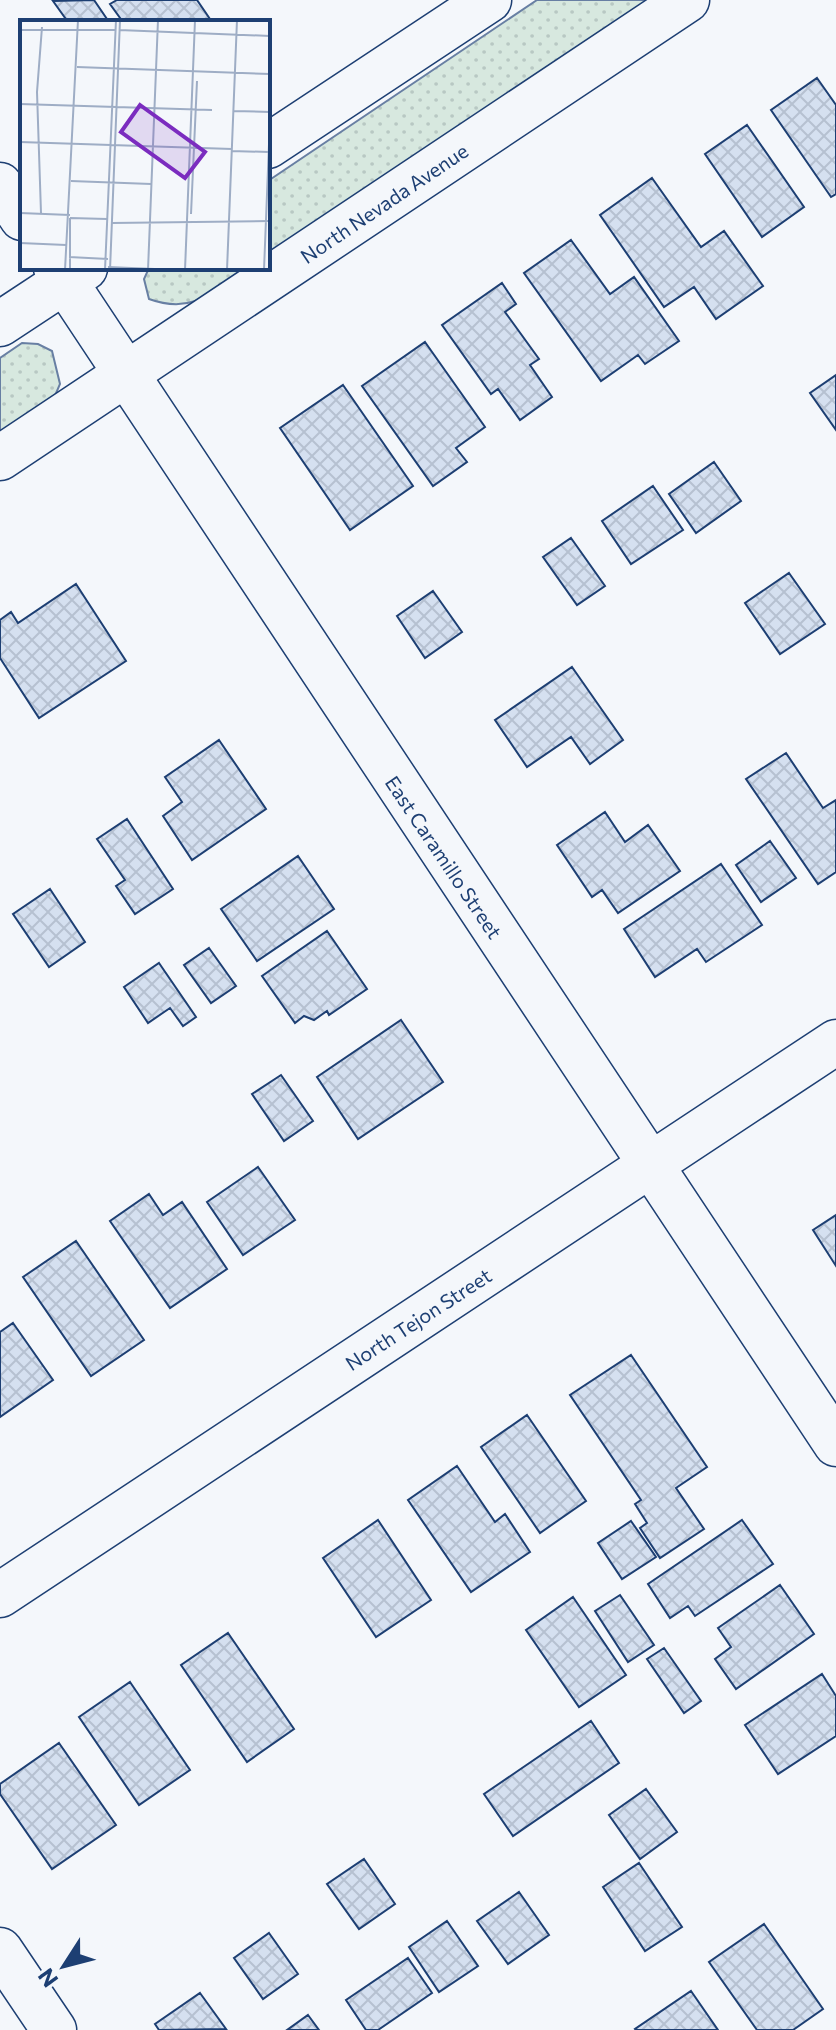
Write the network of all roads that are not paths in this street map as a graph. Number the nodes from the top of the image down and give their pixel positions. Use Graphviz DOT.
graph roads {
  1 [pos="489,0"];
  2 [pos="687,0"];
  3 [pos="270,145"];
  4 [pos="0,185"];
  5 [pos="20,215"];
  6 [pos="68,272"];
  7 [pos="0,324"];
  8 [pos="125,376"];
  9 [pos="0,458"];
  10 [pos="836,1042"];
  11 [pos="650,1166"];
  12 [pos="836,1444"];
  13 [pos="0,1595"];
  14 [pos="0,1950"];
  15 [pos="54,2030"];
  1 -- 3 [label="street"];
  2 -- 8 [label="street, North Nevada Avenue"];
  4 -- 5 [label="street"];
  6 -- 7 [label="street"];
  6 -- 8 [label="street, East Caramillo Street"];
  8 -- 9 [label="street, North Nevada Avenue"];
  8 -- 11 [label="street, East Caramillo Street"];
  10 -- 11 [label="street, North Tejon Street"];
  11 -- 12 [label="street, East Caramillo Street"];
  11 -- 13 [label="street, North Tejon Street"];
  14 -- 15 [label="street"];
}
